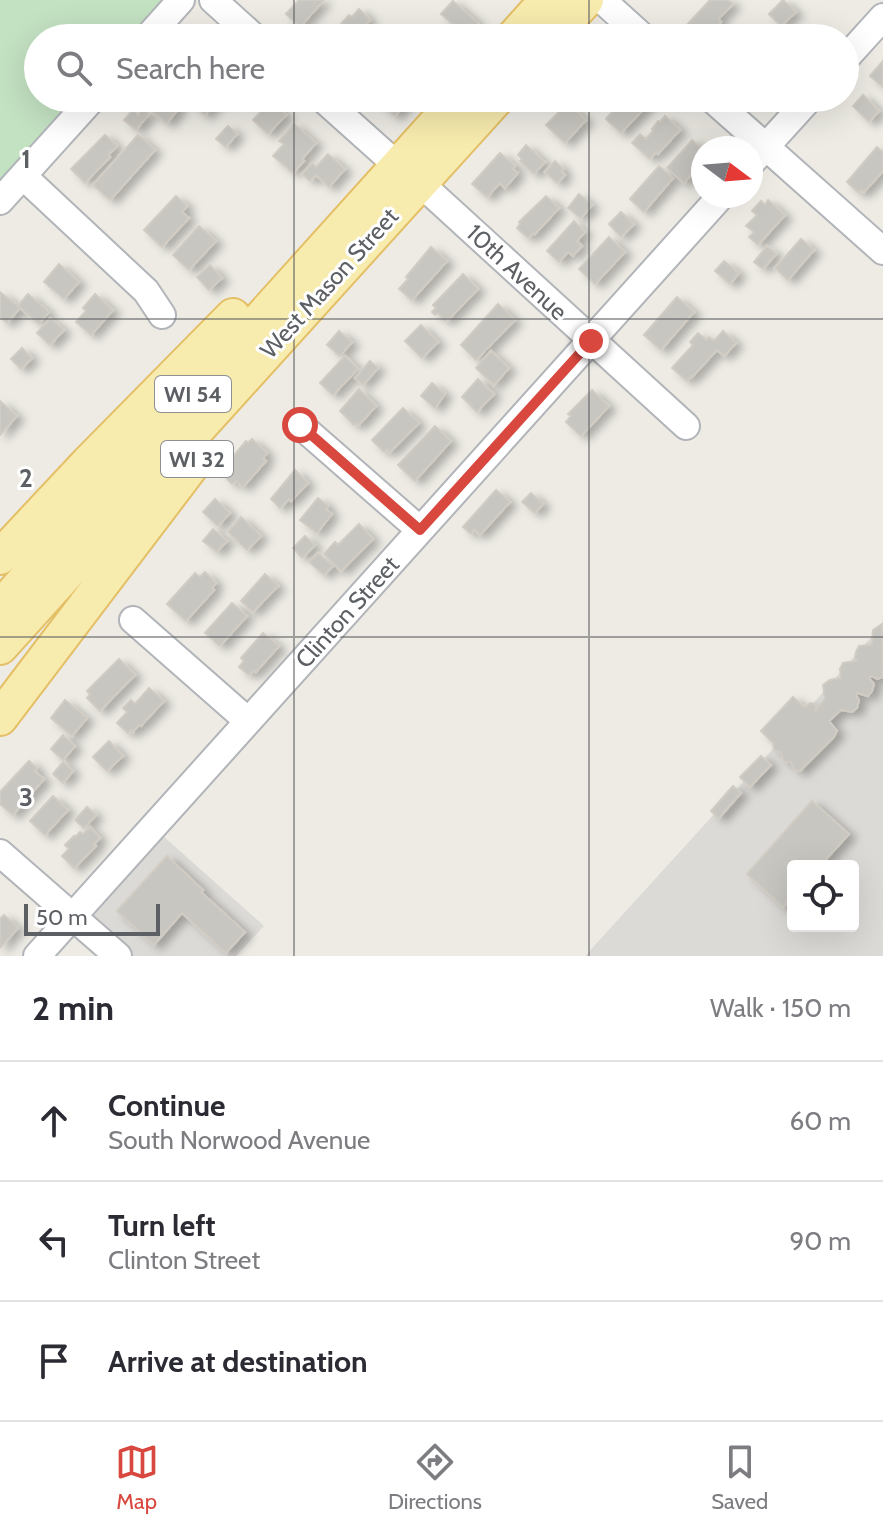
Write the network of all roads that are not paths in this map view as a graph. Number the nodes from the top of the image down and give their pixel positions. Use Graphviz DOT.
graph roads {
  1 [pos="181,0"];
  2 [pos="213,0"];
  3 [pos="547,0"];
  4 [pos="586,0"];
  5 [pos="602,0"];
  6 [pos="883,17"];
  7 [pos="160,24"];
  8 [pos="240,24"];
  9 [pos="526,24"];
  10 [pos="564,24"];
  11 [pos="629,24"];
  12 [pos="859,44"];
  13 [pos="80,112"];
  14 [pos="335,112"];
  15 [pos="449,112"];
  16 [pos="481,112"];
  17 [pos="723,112"];
  18 [pos="797,112"];
  19 [pos="742,136"];
  20 [pos="763,150"];
  21 [pos="763,159"];
  22 [pos="23,176"];
  23 [pos="401,183"];
  24 [pos="0,201"];
  25 [pos="710,208"];
  26 [pos="883,251"];
  27 [pos="162,315"];
  28 [pos="591,341"];
  29 [pos="300,425"];
  30 [pos="686,426"];
  31 [pos="420,530"];
  32 [pos="0,557"];
  33 [pos="0,608"];
  34 [pos="133,620"];
  35 [pos="0,647"];
  36 [pos="0,718"];
  37 [pos="248,721"];
  38 [pos="0,853"];
  39 [pos="72,917"];
  40 [pos="37,956"];
  41 [pos="118,956"];
  1 -- 7 [label="street"];
  2 -- 8 [label="street"];
  3 -- 9 [label="main road"];
  4 -- 10 [label="main road"];
  5 -- 11 [label="street"];
  6 -- 12 [label="street"];
  13 -- 22 [label="street"];
  14 -- 23 [label="street, 10th Avenue"];
  15 -- 23 [label="main road, West Mason Street / WI 32"];
  16 -- 23 [label="main road, West Mason Street / WI 32"];
  17 -- 19 [label="street"];
  18 -- 20 [label="street"];
  21 -- 26 [label="street"];
  22 -- 24 [label="street"];
  22 -- 27 [label="street"];
  23 -- 28 [label="street, 10th Avenue"];
  23 -- 32 [label="main road, WI 32"];
  23 -- 33 [label="main road, West Mason Street / WI 54"];
  23 -- 35 [label="main road, West Mason Street / WI 54"];
  23 -- 36 [label="main road, WI 32"];
  25 -- 28 [label="street, Clinton Street"];
  28 -- 30 [label="street, 10th Avenue"];
  28 -- 31 [label="street, Clinton Street"];
  29 -- 31 [label="street"];
  31 -- 37 [label="street, Clinton Street"];
  34 -- 37 [label="street"];
  37 -- 39 [label="street, Clinton Street"];
  38 -- 39 [label="street"];
  39 -- 40 [label="street, Clinton Street"];
  39 -- 41 [label="street"];
}
